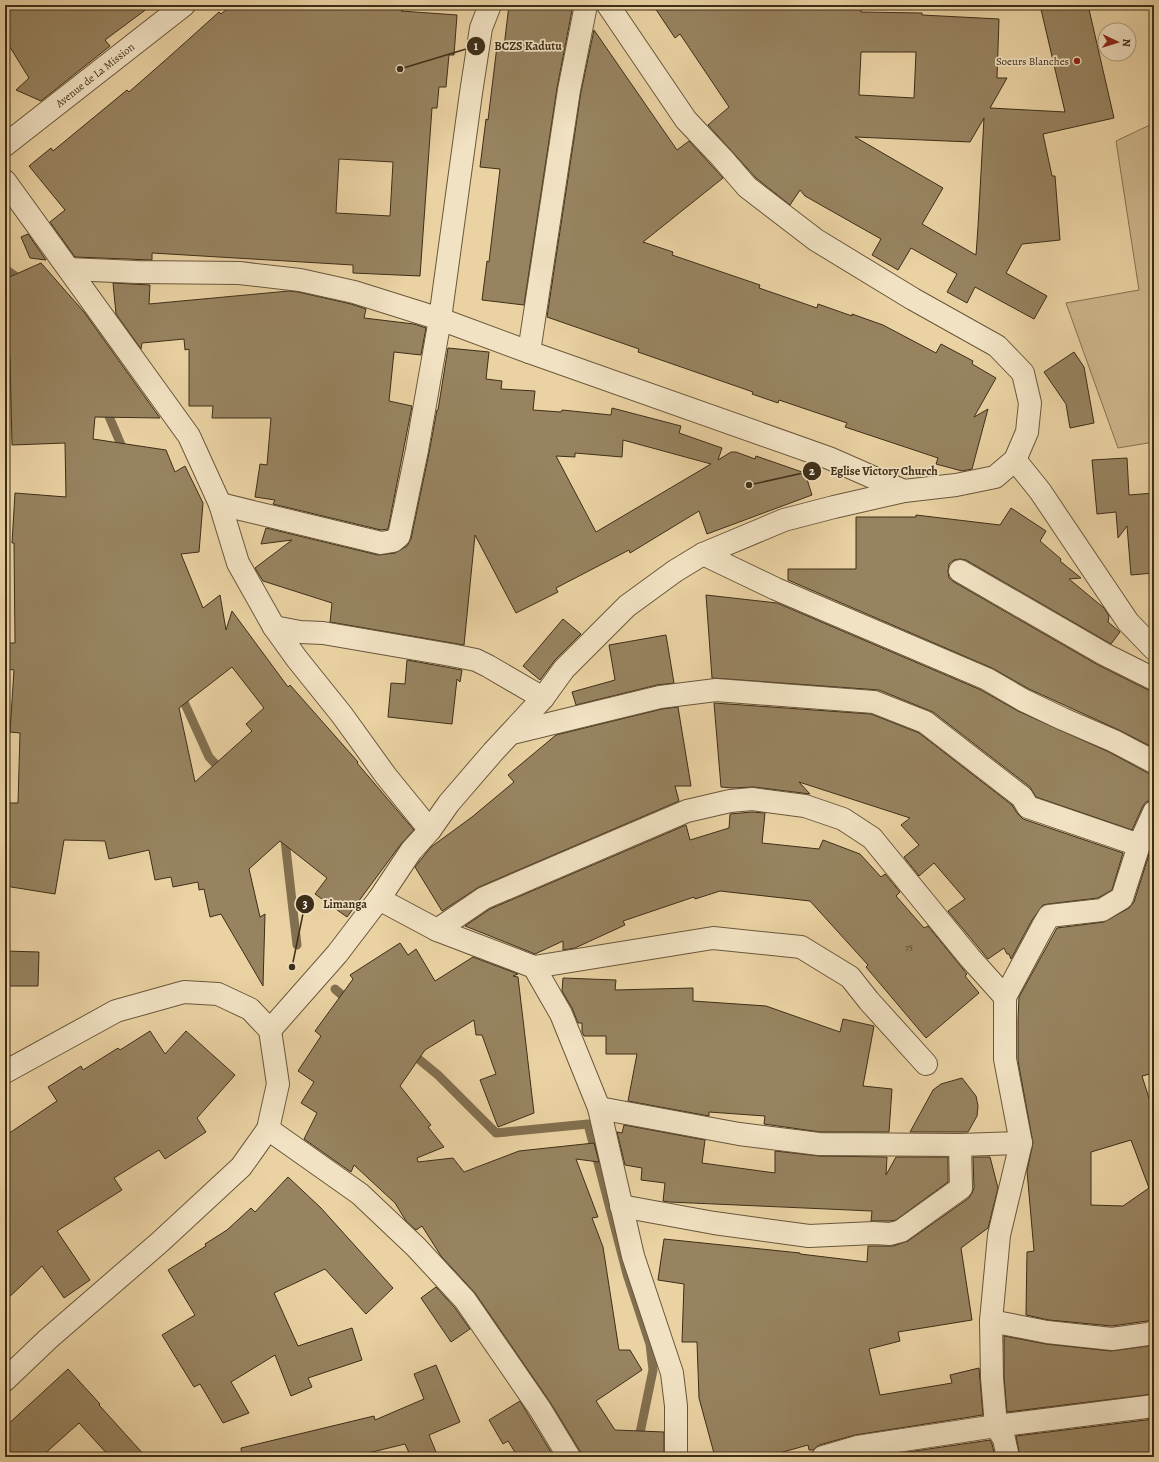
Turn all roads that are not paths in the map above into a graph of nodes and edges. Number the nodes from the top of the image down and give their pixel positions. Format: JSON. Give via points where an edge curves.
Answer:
{"nodes":[{"id":1,"x":184,"y":5,"type":"edge"},
{"id":2,"x":490,"y":5,"type":"edge"},
{"id":3,"x":586,"y":5,"type":"edge"},
{"id":4,"x":608,"y":5,"type":"edge"},
{"id":5,"x":5,"y":145,"type":"edge"},
{"id":6,"x":5,"y":181,"type":"edge"},
{"id":7,"x":69,"y":269,"type":"junction"},
{"id":8,"x":440,"y":319,"type":"junction"},
{"id":9,"x":529,"y":352,"type":"junction"},
{"id":10,"x":1015,"y":460,"type":"junction"},
{"id":11,"x":904,"y":491,"type":"junction"},
{"id":12,"x":220,"y":504,"type":"junction"},
{"id":13,"x":703,"y":554,"type":"junction"},
{"id":14,"x":960,"y":571,"type":"dead end"},
{"id":15,"x":274,"y":627,"type":"junction"},
{"id":16,"x":1154,"y":649,"type":"edge"},
{"id":17,"x":1154,"y":679,"type":"edge"},
{"id":18,"x":543,"y":698,"type":"junction"},
{"id":19,"x":512,"y":733,"type":"junction"},
{"id":20,"x":1154,"y":762,"type":"edge"},
{"id":21,"x":1154,"y":812,"type":"edge"},
{"id":22,"x":430,"y":830,"type":"junction"},
{"id":23,"x":1139,"y":845,"type":"junction"},
{"id":24,"x":379,"y":899,"type":"junction"},
{"id":25,"x":437,"y":930,"type":"junction"},
{"id":26,"x":534,"y":967,"type":"junction"},
{"id":27,"x":1006,"y":997,"type":"junction"},
{"id":28,"x":270,"y":1030,"type":"junction"},
{"id":29,"x":926,"y":1064,"type":"dead end"},
{"id":30,"x":5,"y":1072,"type":"edge"},
{"id":31,"x":599,"y":1108,"type":"junction"},
{"id":32,"x":268,"y":1129,"type":"junction"},
{"id":33,"x":1020,"y":1143,"type":"junction"},
{"id":34,"x":960,"y":1146,"type":"junction"},
{"id":35,"x":621,"y":1206,"type":"junction"},
{"id":36,"x":991,"y":1321,"type":"junction"},
{"id":37,"x":1154,"y":1332,"type":"edge"},
{"id":38,"x":5,"y":1380,"type":"edge"},
{"id":39,"x":1154,"y":1406,"type":"edge"},
{"id":40,"x":996,"y":1426,"type":"junction"},
{"id":41,"x":569,"y":1457,"type":"edge"},
{"id":42,"x":676,"y":1457,"type":"edge"},
{"id":43,"x":823,"y":1457,"type":"edge"},
{"id":44,"x":1008,"y":1457,"type":"edge"}],
"edges":[{"from":1,"to":5,"type":"street","name":"Avenue de La Mission"},
{"from":2,"to":8,"type":"street","via":[[482,28],[477,57]]},
{"from":3,"to":9,"type":"street","via":[[569,90]]},
{"from":4,"to":10,"type":"street","via":[[686,120],[747,187],[816,240],[914,300],[997,346],[1023,373],[1030,403],[1027,432]]},
{"from":6,"to":7,"type":"street"},
{"from":7,"to":8,"type":"street","via":[[239,273],[300,280],[354,292]]},
{"from":7,"to":12,"type":"street","via":[[189,436]]},
{"from":8,"to":9,"type":"street"},
{"from":8,"to":12,"type":"street","via":[[399,536],[393,541],[381,542]]},
{"from":9,"to":11,"type":"street","via":[[829,458]]},
{"from":10,"to":11,"type":"street","via":[[995,477]]},
{"from":10,"to":16,"type":"street","via":[[1040,491],[1128,622]]},
{"from":11,"to":13,"type":"street","via":[[784,520]]},
{"from":12,"to":15,"type":"street","via":[[238,563]]},
{"from":13,"to":18,"type":"street","via":[[626,606],[564,669]]},
{"from":13,"to":20,"type":"street","via":[[776,589],[988,679],[1030,703]]},
{"from":14,"to":17,"type":"street","via":[[1104,654]]},
{"from":15,"to":18,"type":"street","via":[[476,660]]},
{"from":15,"to":22,"type":"street","via":[[296,659]]},
{"from":18,"to":19,"type":"street"},
{"from":19,"to":22,"type":"street","via":[[449,803]]},
{"from":19,"to":23,"type":"street","via":[[660,697],[716,690],[874,702],[925,722],[1022,797],[1028,807]]},
{"from":21,"to":23,"type":"street"},
{"from":22,"to":24,"type":"street","via":[[411,851]]},
{"from":23,"to":27,"type":"street","via":[[1122,898],[1102,910],[1050,916],[1042,926]]},
{"from":24,"to":25,"type":"street"},
{"from":24,"to":28,"type":"street","via":[[337,954]]},
{"from":25,"to":26,"type":"street"},
{"from":25,"to":27,"type":"street","via":[[484,898],[687,811],[730,801],[752,799],[805,806],[843,819],[872,838],[970,958]]},
{"from":26,"to":29,"type":"street","via":[[713,938],[801,947],[850,977]]},
{"from":26,"to":31,"type":"street","via":[[561,1014]]},
{"from":27,"to":33,"type":"street","via":[[1005,1059]]},
{"from":28,"to":30,"type":"street","via":[[250,1009],[218,994],[184,992],[116,1011]]},
{"from":28,"to":32,"type":"street","via":[[278,1084]]},
{"from":31,"to":34,"type":"street","via":[[739,1134],[818,1144]]},
{"from":31,"to":35,"type":"street"},
{"from":32,"to":38,"type":"street","via":[[241,1167]]},
{"from":32,"to":41,"type":"street","via":[[360,1194],[416,1247],[465,1300],[540,1409]]},
{"from":33,"to":34,"type":"street"},
{"from":33,"to":36,"type":"street","via":[[999,1235]]},
{"from":34,"to":35,"type":"street","via":[[961,1188],[901,1231],[890,1234],[809,1236],[714,1223]]},
{"from":35,"to":42,"type":"street","via":[[633,1256],[672,1373],[676,1406]]},
{"from":36,"to":37,"type":"street","via":[[1047,1332],[1112,1339]]},
{"from":36,"to":40,"type":"street"},
{"from":39,"to":40,"type":"street"},
{"from":40,"to":43,"type":"street","via":[[856,1447]]},
{"from":40,"to":44,"type":"street","via":[[1004,1439]]}]}
